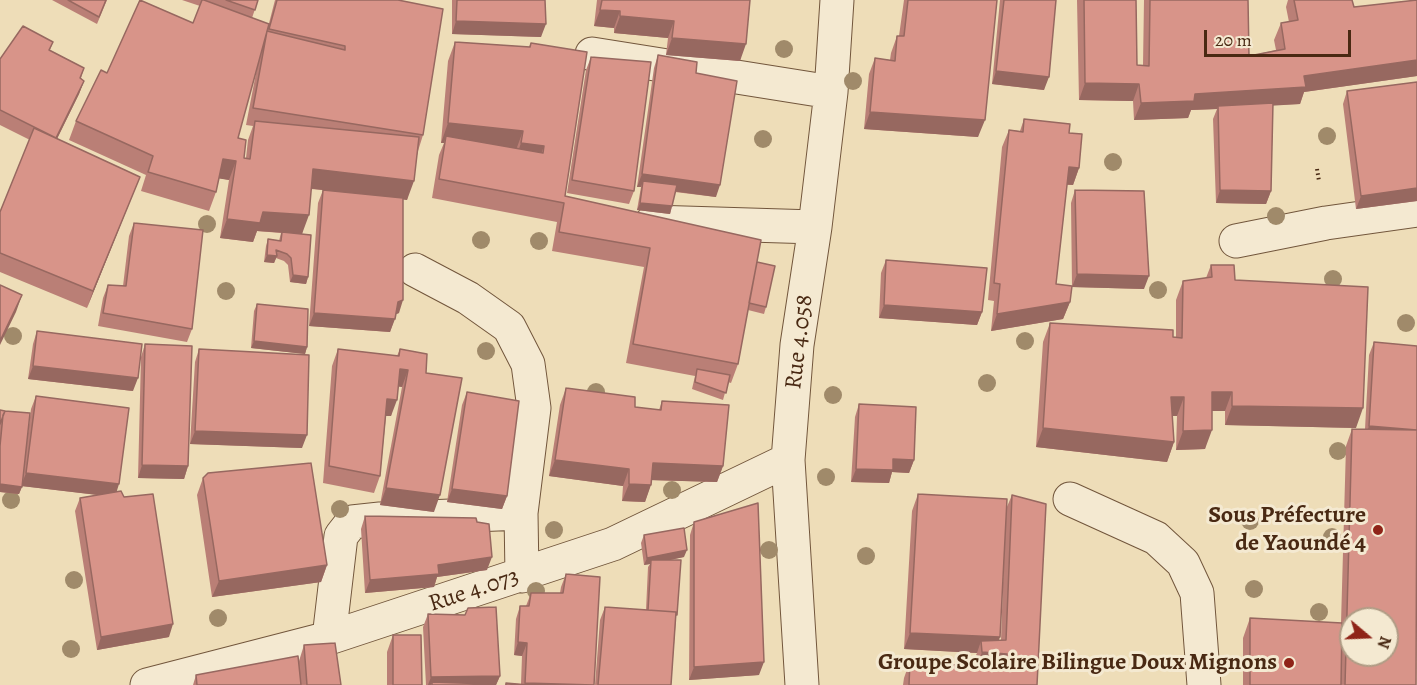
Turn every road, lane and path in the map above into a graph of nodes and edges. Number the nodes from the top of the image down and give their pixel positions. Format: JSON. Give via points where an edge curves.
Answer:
{"nodes":[{"id":1,"x":837,"y":0,"type":"edge"},
{"id":2,"x":592,"y":54,"type":"dead end"},
{"id":3,"x":831,"y":92,"type":"junction"},
{"id":4,"x":1417,"y":210,"type":"edge"},
{"id":5,"x":652,"y":222,"type":"edge"},
{"id":6,"x":815,"y":227,"type":"junction"},
{"id":7,"x":1236,"y":241,"type":"dead end"},
{"id":8,"x":415,"y":270,"type":"dead end"},
{"id":9,"x":788,"y":460,"type":"junction"},
{"id":10,"x":1070,"y":499,"type":"dead end"},
{"id":11,"x":521,"y":513,"type":"junction"},
{"id":12,"x":522,"y":576,"type":"junction"},
{"id":13,"x":329,"y":638,"type":"junction"},
{"id":14,"x":147,"y":685,"type":"edge"},
{"id":15,"x":802,"y":685,"type":"edge"},
{"id":16,"x":1204,"y":685,"type":"edge"}],
"edges":[{"from":1,"to":3,"type":"street","name":"Rue 4.058"},
{"from":2,"to":3,"type":"street"},
{"from":3,"to":6,"type":"street","name":"Rue 4.058"},
{"from":4,"to":7,"type":"street"},
{"from":5,"to":6,"type":"street"},
{"from":6,"to":9,"type":"street","name":"Rue 4.058","via":[[797,345]]},
{"from":8,"to":11,"type":"street","via":[[468,298],[509,327],[528,364],[534,408]]},
{"from":9,"to":12,"type":"street","name":"Rue 4.073","via":[[613,544]]},
{"from":9,"to":15,"type":"street","name":"Rue 4.058"},
{"from":10,"to":16,"type":"street","via":[[1156,538],[1183,563],[1197,593]]},
{"from":11,"to":12,"type":"street"},
{"from":11,"to":13,"type":"street","via":[[352,522],[341,536]]},
{"from":12,"to":13,"type":"street","name":"Rue 4.073"},
{"from":13,"to":14,"type":"street","name":"Rue 4.073"}]}
